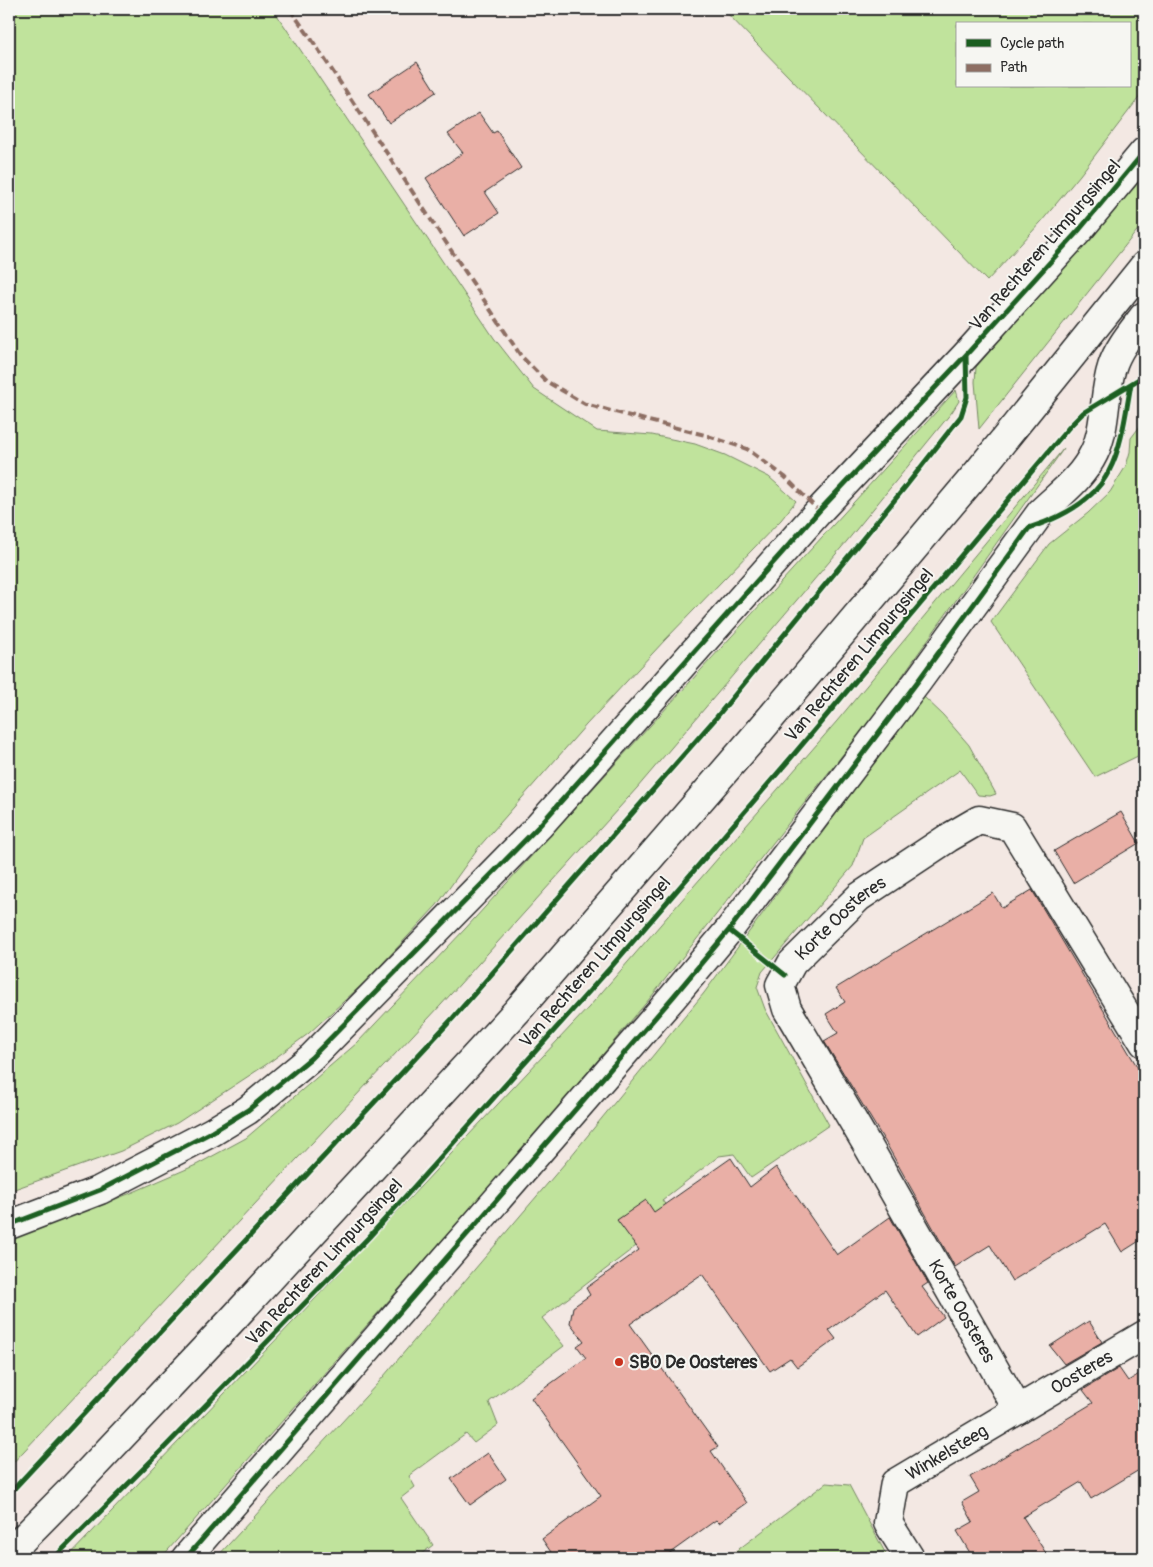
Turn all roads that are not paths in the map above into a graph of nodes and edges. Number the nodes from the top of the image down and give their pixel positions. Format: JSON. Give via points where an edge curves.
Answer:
{"nodes":[{"id":1,"x":1144,"y":152,"type":"edge"},
{"id":2,"x":1144,"y":266,"type":"edge"},
{"id":3,"x":1144,"y":316,"type":"edge"},
{"id":4,"x":1144,"y":1044,"type":"edge"},
{"id":5,"x":9,"y":1225,"type":"edge"},
{"id":6,"x":1144,"y":1335,"type":"edge"},
{"id":7,"x":1018,"y":1410,"type":"junction"},
{"id":8,"x":9,"y":1553,"type":"edge"},
{"id":9,"x":186,"y":1558,"type":"edge"},
{"id":10,"x":910,"y":1558,"type":"edge"}],
"edges":[{"from":1,"to":5,"type":"main road","name":"Van Rechteren Limpurgsingel","via":[[1074,236],[818,511],[539,826],[312,1058],[248,1110],[212,1132],[100,1190]]},
{"from":2,"to":8,"type":"main road","name":"Van Rechteren Limpurgsingel","via":[[972,479],[517,1011],[230,1322]]},
{"from":3,"to":9,"type":"main road","via":[[1122,344],[1111,369],[1098,443],[1083,472],[1041,512],[918,681],[729,930]]},
{"from":4,"to":7,"type":"main road","name":"Korte Oosteres","via":[[1012,826],[979,820],[859,897],[792,963],[780,985],[787,1010]]},
{"from":6,"to":7,"type":"main road","name":"Oosteres"},
{"from":7,"to":10,"type":"main road","name":"Winkelsteeg","via":[[895,1483],[888,1523]]}]}
